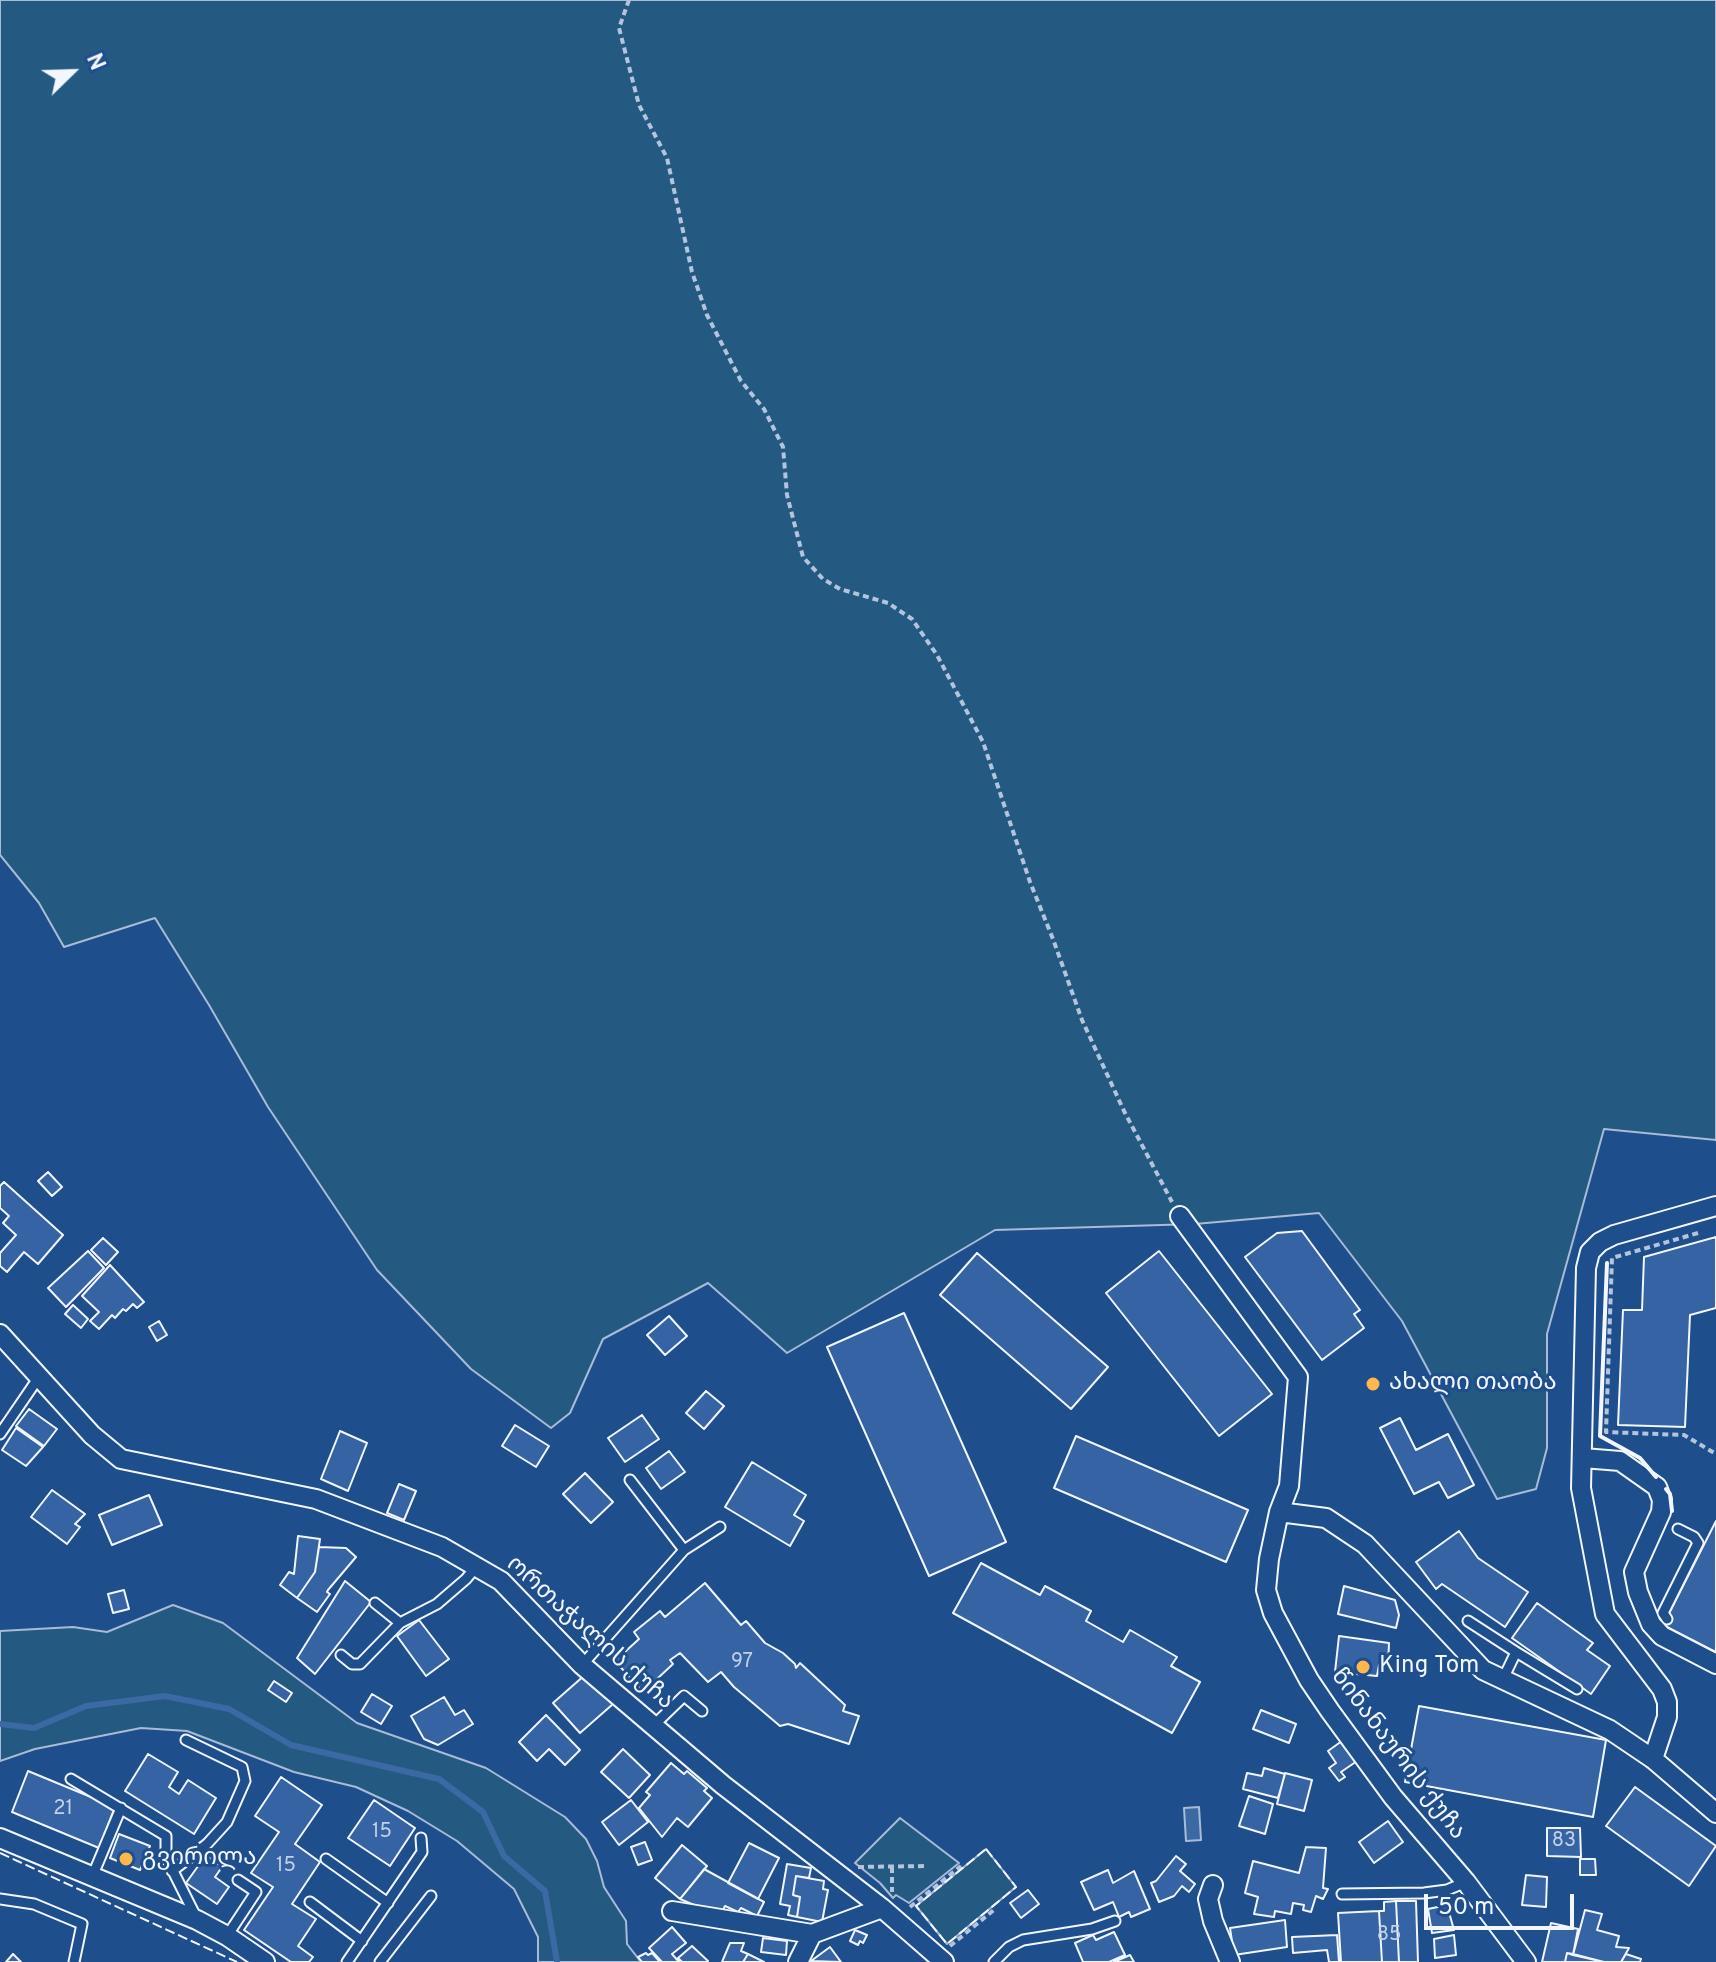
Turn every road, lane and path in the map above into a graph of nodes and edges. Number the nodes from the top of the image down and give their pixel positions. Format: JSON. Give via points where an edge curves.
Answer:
{"nodes":[{"id":1,"x":629,"y":0,"type":"edge"},
{"id":2,"x":1716,"y":1206,"type":"edge"},
{"id":3,"x":1180,"y":1216,"type":"joint"},
{"id":4,"x":1701,"y":1232,"type":"dead end"},
{"id":5,"x":0,"y":1334,"type":"edge"},
{"id":6,"x":39,"y":1377,"type":"junction"},
{"id":7,"x":0,"y":1434,"type":"edge"},
{"id":8,"x":1716,"y":1454,"type":"edge"},
{"id":9,"x":1583,"y":1458,"type":"junction"},
{"id":10,"x":630,"y":1480,"type":"dead end"},
{"id":11,"x":1279,"y":1512,"type":"junction"},
{"id":12,"x":720,"y":1527,"type":"dead end"},
{"id":13,"x":1678,"y":1529,"type":"dead end"},
{"id":14,"x":684,"y":1550,"type":"junction"},
{"id":15,"x":476,"y":1567,"type":"junction"},
{"id":16,"x":375,"y":1603,"type":"dead end"},
{"id":17,"x":1667,"y":1619,"type":"dead end"},
{"id":18,"x":1468,"y":1621,"type":"dead end"},
{"id":19,"x":400,"y":1623,"type":"junction"},
{"id":20,"x":1516,"y":1652,"type":"junction"},
{"id":21,"x":341,"y":1655,"type":"dead end"},
{"id":22,"x":1716,"y":1664,"type":"edge"},
{"id":23,"x":582,"y":1665,"type":"junction"},
{"id":24,"x":1503,"y":1679,"type":"junction"},
{"id":25,"x":1577,"y":1689,"type":"dead end"},
{"id":26,"x":702,"y":1711,"type":"dead end"},
{"id":27,"x":653,"y":1726,"type":"junction"},
{"id":28,"x":186,"y":1740,"type":"dead end"},
{"id":29,"x":1653,"y":1759,"type":"junction"},
{"id":30,"x":71,"y":1779,"type":"dead end"},
{"id":31,"x":121,"y":1808,"type":"junction"},
{"id":32,"x":1716,"y":1813,"type":"edge"},
{"id":33,"x":0,"y":1838,"type":"edge"},
{"id":34,"x":421,"y":1838,"type":"dead end"},
{"id":35,"x":326,"y":1859,"type":"dead end"},
{"id":36,"x":927,"y":1866,"type":"dead end"},
{"id":37,"x":961,"y":1866,"type":"dead end"},
{"id":38,"x":855,"y":1867,"type":"dead end"},
{"id":39,"x":892,"y":1867,"type":"junction"},
{"id":40,"x":172,"y":1871,"type":"junction"},
{"id":41,"x":92,"y":1877,"type":"junction"},
{"id":42,"x":238,"y":1880,"type":"dead end"},
{"id":43,"x":1466,"y":1882,"type":"junction"},
{"id":44,"x":1213,"y":1885,"type":"dead end"},
{"id":45,"x":1342,"y":1894,"type":"dead end"},
{"id":46,"x":431,"y":1896,"type":"dead end"},
{"id":47,"x":0,"y":1899,"type":"edge"},
{"id":48,"x":310,"y":1902,"type":"dead end"},
{"id":49,"x":388,"y":1903,"type":"junction"},
{"id":50,"x":886,"y":1903,"type":"junction"},
{"id":51,"x":995,"y":1909,"type":"dead end"},
{"id":52,"x":672,"y":1911,"type":"dead end"},
{"id":53,"x":919,"y":1916,"type":"dead end"},
{"id":54,"x":197,"y":1920,"type":"junction"},
{"id":55,"x":1115,"y":1921,"type":"dead end"},
{"id":56,"x":812,"y":1934,"type":"junction"},
{"id":57,"x":227,"y":1936,"type":"junction"},
{"id":58,"x":362,"y":1941,"type":"junction"},
{"id":59,"x":944,"y":1954,"type":"edge"},
{"id":60,"x":74,"y":1962,"type":"edge"},
{"id":61,"x":265,"y":1962,"type":"edge"},
{"id":62,"x":347,"y":1962,"type":"edge"},
{"id":63,"x":380,"y":1962,"type":"edge"},
{"id":64,"x":798,"y":1962,"type":"edge"},
{"id":65,"x":994,"y":1962,"type":"edge"},
{"id":66,"x":1230,"y":1962,"type":"edge"},
{"id":67,"x":1526,"y":1962,"type":"edge"}],
"edges":[{"from":1,"to":3,"type":"path","via":[[619,28],[639,105],[667,158],[707,315],[783,447],[787,495],[803,557],[840,589],[888,603],[912,619],[937,655],[983,742],[1082,1020]]},
{"from":2,"to":9,"type":"street","via":[[1614,1235],[1590,1252]]},
{"from":3,"to":11,"type":"street","name":"წინანაურის ქუჩა","via":[[1298,1377],[1289,1486]]},
{"from":4,"to":8,"type":"path","via":[[1612,1258],[1606,1432],[1684,1435]]},
{"from":5,"to":6,"type":"street","name":"ორთაჭალის ქუჩა"},
{"from":6,"to":7,"type":"lane"},
{"from":6,"to":15,"type":"street","name":"ორთაჭალის ქუჩა","via":[[121,1459],[316,1499],[442,1547]]},
{"from":9,"to":22,"type":"street","via":[[1620,1461],[1657,1487],[1661,1512],[1634,1572],[1638,1592],[1662,1636]]},
{"from":9,"to":29,"type":"street","via":[[1581,1488],[1605,1614],[1667,1702]]},
{"from":10,"to":14,"type":"lane"},
{"from":11,"to":24,"type":"street","via":[[1326,1518],[1365,1544],[1483,1670]]},
{"from":11,"to":43,"type":"street","name":"წინანაურის ქუჩა","via":[[1266,1590],[1273,1613],[1330,1711],[1393,1797]]},
{"from":12,"to":14,"type":"lane"},
{"from":13,"to":17,"type":"lane","via":[[1698,1543],[1663,1613]]},
{"from":14,"to":23,"type":"lane"},
{"from":15,"to":19,"type":"lane","via":[[437,1604]]},
{"from":15,"to":23,"type":"street","name":"ორთაჭალის ქუჩა","via":[[501,1581]]},
{"from":16,"to":19,"type":"lane"},
{"from":18,"to":20,"type":"lane"},
{"from":19,"to":21,"type":"lane","via":[[360,1664]]},
{"from":20,"to":24,"type":"lane"},
{"from":20,"to":25,"type":"lane"},
{"from":23,"to":27,"type":"street","name":"ორთაჭალის ქუჩა"},
{"from":24,"to":29,"type":"street","via":[[1610,1730]]},
{"from":26,"to":27,"type":"lane","via":[[684,1696]]},
{"from":27,"to":50,"type":"street","name":"ორთაჭალის ქუჩა","via":[[723,1785]]},
{"from":28,"to":40,"type":"lane","via":[[242,1767],[245,1781],[227,1822]]},
{"from":29,"to":32,"type":"street"},
{"from":30,"to":31,"type":"lane"},
{"from":31,"to":40,"type":"lane","via":[[166,1836]]},
{"from":31,"to":41,"type":"lane"},
{"from":33,"to":41,"type":"street"},
{"from":34,"to":49,"type":"lane","via":[[422,1852]]},
{"from":35,"to":49,"type":"lane"},
{"from":36,"to":39,"type":"path"},
{"from":37,"to":53,"type":"path","via":[[910,1907]]},
{"from":38,"to":39,"type":"path"},
{"from":39,"to":50,"type":"path","via":[[892,1894]]},
{"from":40,"to":54,"type":"lane"},
{"from":41,"to":54,"type":"street"},
{"from":42,"to":57,"type":"lane","via":[[256,1892]]},
{"from":43,"to":45,"type":"lane","via":[[1424,1893]]},
{"from":43,"to":67,"type":"street","name":"წინანაურის ქუჩა"},
{"from":44,"to":66,"type":"street","via":[[1208,1899]]},
{"from":46,"to":63,"type":"lane"},
{"from":47,"to":60,"type":"lane","via":[[34,1904],[82,1924]]},
{"from":48,"to":58,"type":"lane"},
{"from":49,"to":58,"type":"lane"},
{"from":50,"to":56,"type":"street"},
{"from":50,"to":59,"type":"street","name":"ორთაჭალის ქუჩა"},
{"from":51,"to":59,"type":"path"},
{"from":52,"to":56,"type":"street"},
{"from":54,"to":57,"type":"street"},
{"from":55,"to":65,"type":"lane","via":[[1023,1940]]},
{"from":56,"to":64,"type":"street"},
{"from":57,"to":61,"type":"street"},
{"from":58,"to":62,"type":"lane"}]}
